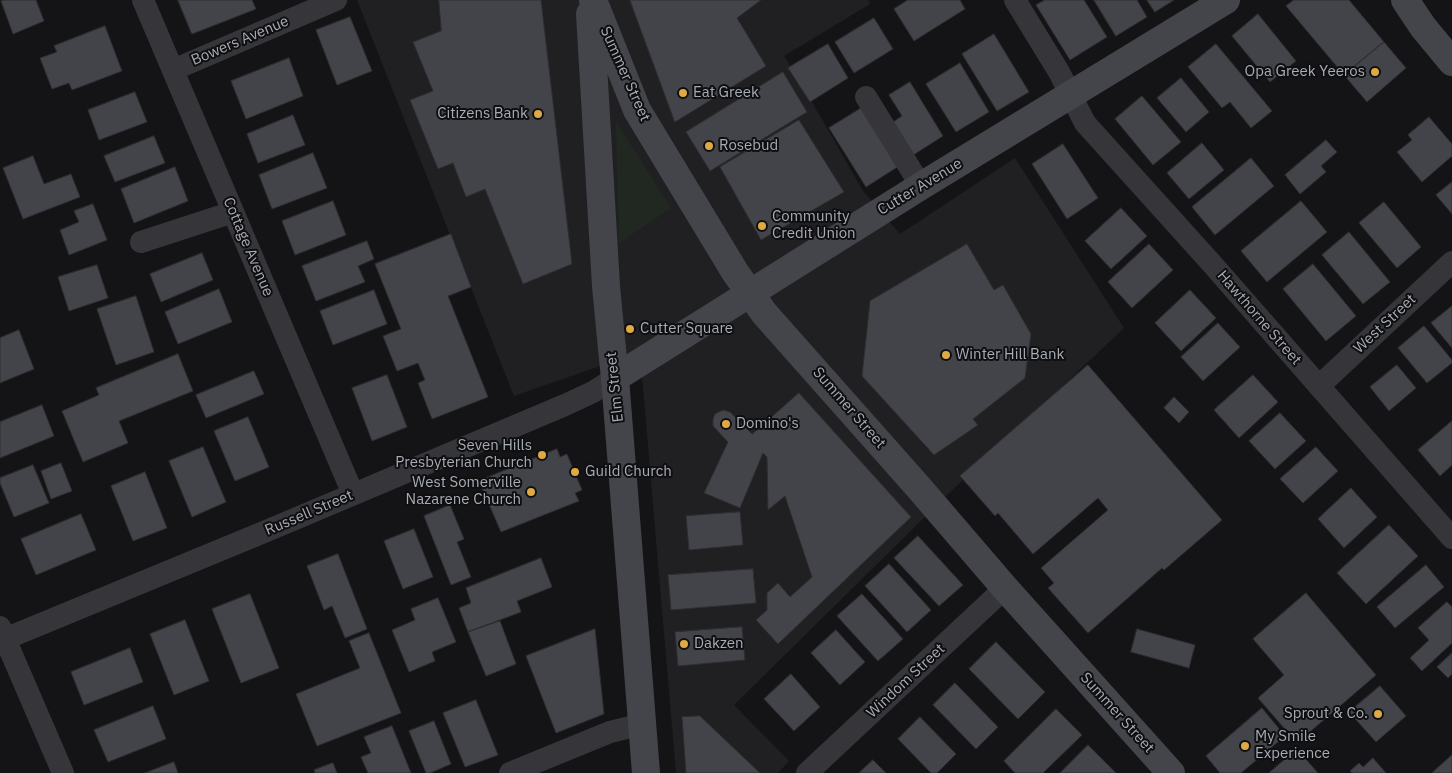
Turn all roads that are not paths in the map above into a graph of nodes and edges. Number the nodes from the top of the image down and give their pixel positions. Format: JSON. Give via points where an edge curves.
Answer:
{"nodes":[{"id":1,"x":143,"y":0,"type":"edge"},
{"id":2,"x":336,"y":0,"type":"edge"},
{"id":3,"x":591,"y":0,"type":"edge"},
{"id":4,"x":1015,"y":0,"type":"edge"},
{"id":5,"x":1226,"y":0,"type":"edge"},
{"id":6,"x":1396,"y":0,"type":"edge"},
{"id":7,"x":1404,"y":0,"type":"edge"},
{"id":8,"x":1423,"y":26,"type":"junction"},
{"id":9,"x":1452,"y":62,"type":"edge"},
{"id":10,"x":173,"y":70,"type":"junction"},
{"id":11,"x":1070,"y":95,"type":"junction"},
{"id":12,"x":866,"y":97,"type":"dead end"},
{"id":13,"x":921,"y":186,"type":"junction"},
{"id":14,"x":233,"y":212,"type":"junction"},
{"id":15,"x":141,"y":242,"type":"dead end"},
{"id":16,"x":1452,"y":262,"type":"edge"},
{"id":17,"x":749,"y":293,"type":"junction"},
{"id":18,"x":616,"y":378,"type":"junction"},
{"id":19,"x":1318,"y":386,"type":"junction"},
{"id":20,"x":353,"y":494,"type":"junction"},
{"id":21,"x":1452,"y":538,"type":"edge"},
{"id":22,"x":1005,"y":588,"type":"junction"},
{"id":23,"x":2,"y":636,"type":"edge"},
{"id":24,"x":643,"y":724,"type":"junction"},
{"id":25,"x":63,"y":773,"type":"edge"},
{"id":26,"x":510,"y":773,"type":"edge"},
{"id":27,"x":646,"y":773,"type":"edge"},
{"id":28,"x":807,"y":773,"type":"edge"},
{"id":29,"x":1170,"y":773,"type":"edge"}],
"edges":[{"from":1,"to":10,"type":"street","name":"Cottage Avenue"},
{"from":2,"to":10,"type":"street","name":"Bowers Avenue"},
{"from":3,"to":17,"type":"main road","name":"Summer Street","via":[[637,110]]},
{"from":3,"to":18,"type":"main road","name":"Elm Street","via":[[606,286]]},
{"from":4,"to":11,"type":"street","name":"Hawthorne Street"},
{"from":5,"to":11,"type":"main road","name":"Cutter Avenue"},
{"from":6,"to":8,"type":"main road"},
{"from":7,"to":8,"type":"main road"},
{"from":8,"to":9,"type":"main road"},
{"from":10,"to":14,"type":"street","name":"Cottage Avenue"},
{"from":11,"to":13,"type":"main road","name":"Cutter Avenue"},
{"from":11,"to":19,"type":"street","name":"Hawthorne Street","via":[[1085,123]]},
{"from":12,"to":13,"type":"street"},
{"from":13,"to":17,"type":"main road","name":"Cutter Avenue"},
{"from":14,"to":15,"type":"street"},
{"from":14,"to":20,"type":"street","name":"Cottage Avenue"},
{"from":16,"to":19,"type":"street","name":"West Street"},
{"from":17,"to":18,"type":"main road","name":"Cutter Avenue"},
{"from":17,"to":22,"type":"main road","name":"Summer Street"},
{"from":18,"to":20,"type":"street","name":"Russell Street","via":[[566,405]]},
{"from":18,"to":24,"type":"main road","name":"Elm Street"},
{"from":19,"to":21,"type":"street","name":"Hawthorne Street"},
{"from":20,"to":23,"type":"street","name":"Russell Street","via":[[237,544]]},
{"from":22,"to":28,"type":"street","name":"Windom Street"},
{"from":22,"to":29,"type":"main road","name":"Summer Street"},
{"from":23,"to":25,"type":"street"},
{"from":24,"to":26,"type":"street","via":[[610,732]]},
{"from":24,"to":27,"type":"main road","name":"Elm Street"}]}
